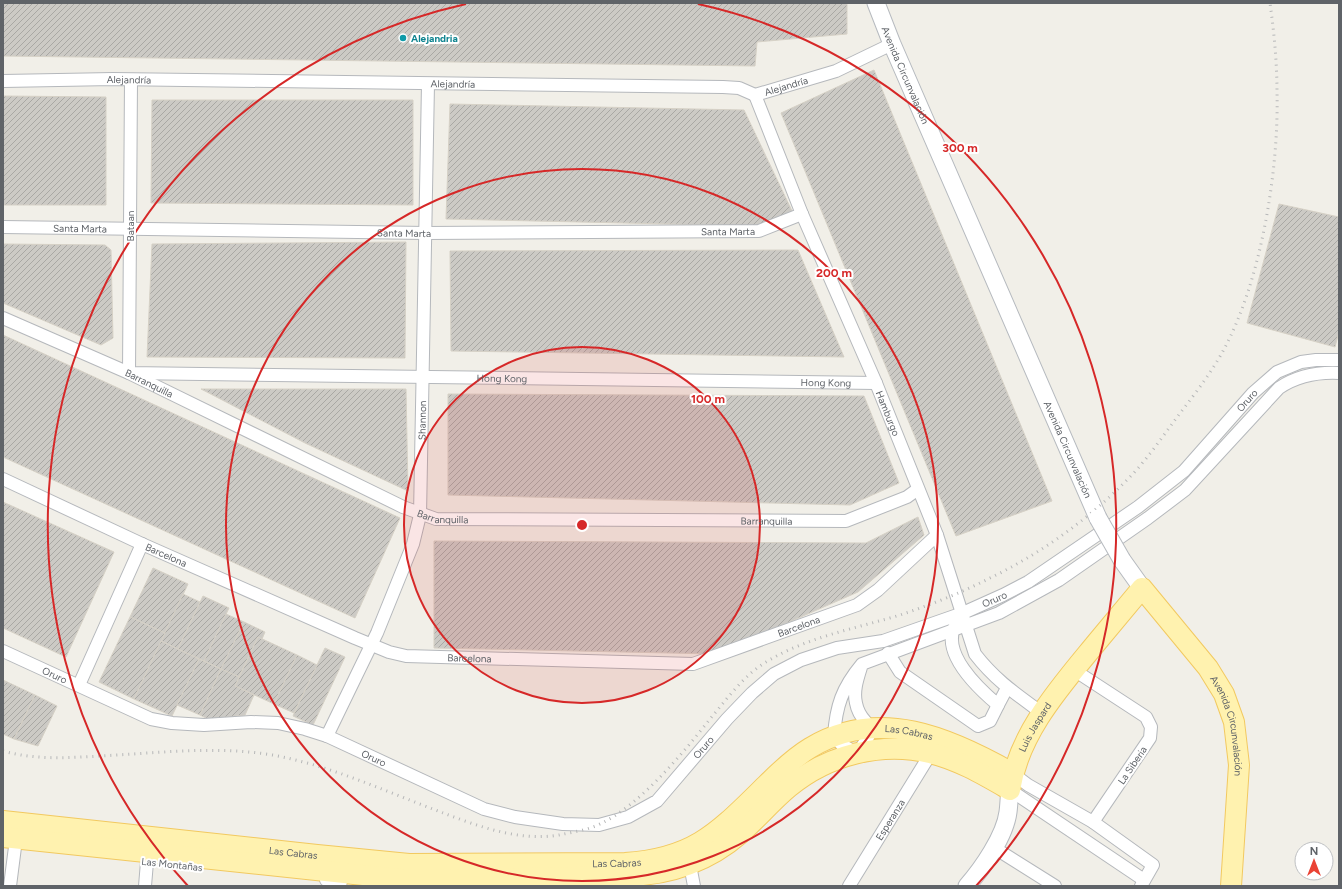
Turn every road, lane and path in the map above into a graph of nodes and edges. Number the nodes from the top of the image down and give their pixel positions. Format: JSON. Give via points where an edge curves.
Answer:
{"nodes":[{"id":1,"x":876,"y":3,"type":"edge"},
{"id":2,"x":892,"y":44,"type":"junction"},
{"id":3,"x":131,"y":80,"type":"junction"},
{"id":4,"x":3,"y":81,"type":"edge"},
{"id":5,"x":428,"y":84,"type":"junction"},
{"id":6,"x":755,"y":95,"type":"junction"},
{"id":7,"x":802,"y":214,"type":"junction"},
{"id":8,"x":3,"y":227,"type":"edge"},
{"id":9,"x":129,"y":229,"type":"junction"},
{"id":10,"x":426,"y":233,"type":"junction"},
{"id":11,"x":3,"y":318,"type":"edge"},
{"id":12,"x":1339,"y":360,"type":"edge"},
{"id":13,"x":129,"y":373,"type":"junction"},
{"id":14,"x":1339,"y":373,"type":"edge"},
{"id":15,"x":422,"y":376,"type":"junction"},
{"id":16,"x":876,"y":383,"type":"junction"},
{"id":17,"x":3,"y":479,"type":"edge"},
{"id":18,"x":918,"y":489,"type":"junction"},
{"id":19,"x":420,"y":515,"type":"junction"},
{"id":20,"x":937,"y":535,"type":"junction"},
{"id":21,"x":142,"y":544,"type":"junction"},
{"id":22,"x":1142,"y":588,"type":"junction"},
{"id":23,"x":963,"y":613,"type":"junction"},
{"id":24,"x":965,"y":626,"type":"junction"},
{"id":25,"x":952,"y":630,"type":"junction"},
{"id":26,"x":371,"y":644,"type":"junction"},
{"id":27,"x":3,"y":651,"type":"edge"},
{"id":28,"x":888,"y":653,"type":"junction"},
{"id":29,"x":862,"y":664,"type":"junction"},
{"id":30,"x":1074,"y":670,"type":"junction"},
{"id":31,"x":79,"y":685,"type":"junction"},
{"id":32,"x":1007,"y":688,"type":"junction"},
{"id":33,"x":998,"y":705,"type":"junction"},
{"id":34,"x":1042,"y":713,"type":"junction"},
{"id":35,"x":871,"y":727,"type":"junction"},
{"id":36,"x":327,"y":736,"type":"junction"},
{"id":37,"x":834,"y":736,"type":"junction"},
{"id":38,"x":857,"y":753,"type":"junction"},
{"id":39,"x":931,"y":753,"type":"junction"},
{"id":40,"x":1011,"y":782,"type":"junction"},
{"id":41,"x":3,"y":821,"type":"edge"},
{"id":42,"x":1093,"y":822,"type":"junction"},
{"id":43,"x":7,"y":843,"type":"edge"},
{"id":44,"x":993,"y":847,"type":"junction"},
{"id":45,"x":147,"y":862,"type":"junction"},
{"id":46,"x":690,"y":865,"type":"junction"},
{"id":47,"x":1143,"y":883,"type":"edge"},
{"id":48,"x":340,"y":884,"type":"edge"},
{"id":49,"x":10,"y":886,"type":"edge"},
{"id":50,"x":145,"y":886,"type":"edge"},
{"id":51,"x":694,"y":886,"type":"edge"},
{"id":52,"x":849,"y":886,"type":"edge"},
{"id":53,"x":966,"y":886,"type":"edge"},
{"id":54,"x":1055,"y":886,"type":"edge"},
{"id":55,"x":1231,"y":886,"type":"edge"}],
"edges":[{"from":1,"to":2,"type":"street","name":"Avenida Circunvalación"},
{"from":2,"to":6,"type":"street","name":"Alejandría","via":[[836,71]]},
{"from":2,"to":22,"type":"street","name":"Avenida Circunvalación","bridge":true,"via":[[1098,518],[1122,560]]},
{"from":3,"to":4,"type":"street","name":"Alejandría"},
{"from":3,"to":5,"type":"street","name":"Alejandría"},
{"from":3,"to":9,"type":"street","name":"Bataan"},
{"from":5,"to":6,"type":"street","name":"Alejandría","via":[[723,87],[739,88]]},
{"from":5,"to":10,"type":"street","name":"Shannon"},
{"from":6,"to":7,"type":"street","name":"Hamburgo"},
{"from":7,"to":10,"type":"street","name":"Santa Marta","via":[[759,231]]},
{"from":7,"to":16,"type":"street","name":"Hamburgo"},
{"from":8,"to":9,"type":"street","name":"Santa Marta"},
{"from":9,"to":10,"type":"street","name":"Santa Marta"},
{"from":9,"to":13,"type":"street","name":"Bataan"},
{"from":10,"to":15,"type":"street","name":"Shannon"},
{"from":11,"to":13,"type":"street","name":"Barranquilla"},
{"from":12,"to":23,"type":"street","name":"Oruro","via":[[1300,362],[1277,372],[1253,393],[1184,470],[1160,490],[1053,566],[1003,595]]},
{"from":13,"to":15,"type":"street","name":"Hong Kong"},
{"from":13,"to":19,"type":"street","name":"Barranquilla"},
{"from":14,"to":24,"type":"street","name":"Oruro","via":[[1308,376],[1288,382],[1279,388],[1185,490],[1059,580],[999,613]]},
{"from":15,"to":16,"type":"street","name":"Hong Kong"},
{"from":15,"to":19,"type":"street","name":"Shannon"},
{"from":16,"to":18,"type":"street","name":"Hamburgo"},
{"from":17,"to":21,"type":"street","name":"Barcelona"},
{"from":18,"to":19,"type":"street","name":"Barranquilla","via":[[907,497],[846,521],[436,519]]},
{"from":18,"to":20,"type":"street","name":"Hamburgo"},
{"from":19,"to":26,"type":"street","name":"Shannon","via":[[413,544]]},
{"from":20,"to":23,"type":"street","name":"Hamburgo"},
{"from":20,"to":26,"type":"street","name":"Barcelona","via":[[878,590],[857,605],[693,664],[406,656]]},
{"from":21,"to":26,"type":"street","name":"Barcelona"},
{"from":21,"to":31,"type":"street"},
{"from":22,"to":30,"type":"main road","name":"Luis Jaspard"},
{"from":22,"to":55,"type":"main road","name":"Avenida Circunvalación","via":[[1208,668],[1224,694],[1234,722],[1239,765]]},
{"from":23,"to":24,"type":"street","name":"Hamburgo"},
{"from":23,"to":25,"type":"street"},
{"from":23,"to":36,"type":"street","name":"Oruro","via":[[883,641],[837,648],[801,660],[774,674],[732,714],[657,801],[628,817],[599,825],[562,824],[498,814]]},
{"from":24,"to":25,"type":"street","name":"Oruro"},
{"from":24,"to":32,"type":"street","name":"Hamburgo","via":[[976,654],[987,670]]},
{"from":25,"to":28,"type":"street","name":"Oruro"},
{"from":25,"to":33,"type":"street","via":[[954,648],[962,667],[976,686]]},
{"from":26,"to":36,"type":"street","name":"Shannon"},
{"from":27,"to":31,"type":"street","name":"Oruro"},
{"from":28,"to":29,"type":"street","name":"Oruro"},
{"from":28,"to":33,"type":"street","via":[[900,672],[978,726],[990,721]]},
{"from":29,"to":35,"type":"street","via":[[856,683],[856,704]]},
{"from":29,"to":37,"type":"street","via":[[840,696]]},
{"from":30,"to":34,"type":"main road","name":"Luis Jaspard"},
{"from":30,"to":42,"type":"street","name":"La Siberia","via":[[1146,717],[1151,727],[1150,738]]},
{"from":31,"to":36,"type":"street","name":"Oruro","via":[[151,719],[204,725],[278,723]]},
{"from":32,"to":33,"type":"street"},
{"from":32,"to":34,"type":"street","name":"Hamburgo"},
{"from":34,"to":40,"type":"main road","name":"Luis Jaspard","via":[[1030,734]]},
{"from":35,"to":37,"type":"main road","name":"Las Cabras"},
{"from":35,"to":38,"type":"street","via":[[868,739]]},
{"from":35,"to":40,"type":"main road","name":"Las Cabras","via":[[917,731],[969,750]]},
{"from":37,"to":38,"type":"street","via":[[842,745]]},
{"from":37,"to":41,"type":"main road","name":"Las Cabras","via":[[810,748],[711,836],[678,853],[642,862],[409,864]]},
{"from":38,"to":39,"type":"main road","name":"Las Cabras","via":[[902,749]]},
{"from":38,"to":46,"type":"main road","name":"Las Cabras","via":[[827,763],[800,778],[730,842]]},
{"from":39,"to":40,"type":"main road","name":"Las Cabras"},
{"from":39,"to":52,"type":"street","name":"Esperanza"},
{"from":40,"to":42,"type":"street","name":"Las Cabras","via":[[1028,785]]},
{"from":40,"to":44,"type":"street","name":"Luis Jaspard","via":[[1005,824]]},
{"from":40,"to":47,"type":"street","name":"Las Cabras"},
{"from":42,"to":47,"type":"street","name":"Las Cabras","via":[[1153,865]]},
{"from":43,"to":45,"type":"street","name":"Las Montañas"},
{"from":43,"to":46,"type":"main road","name":"Las Cabras","via":[[410,880],[644,876]]},
{"from":43,"to":49,"type":"street"},
{"from":44,"to":53,"type":"street","name":"Luis Jaspard","via":[[974,878]]},
{"from":44,"to":54,"type":"street"},
{"from":45,"to":48,"type":"street","name":"Las Montañas"},
{"from":45,"to":50,"type":"street"},
{"from":46,"to":51,"type":"street"}]}
